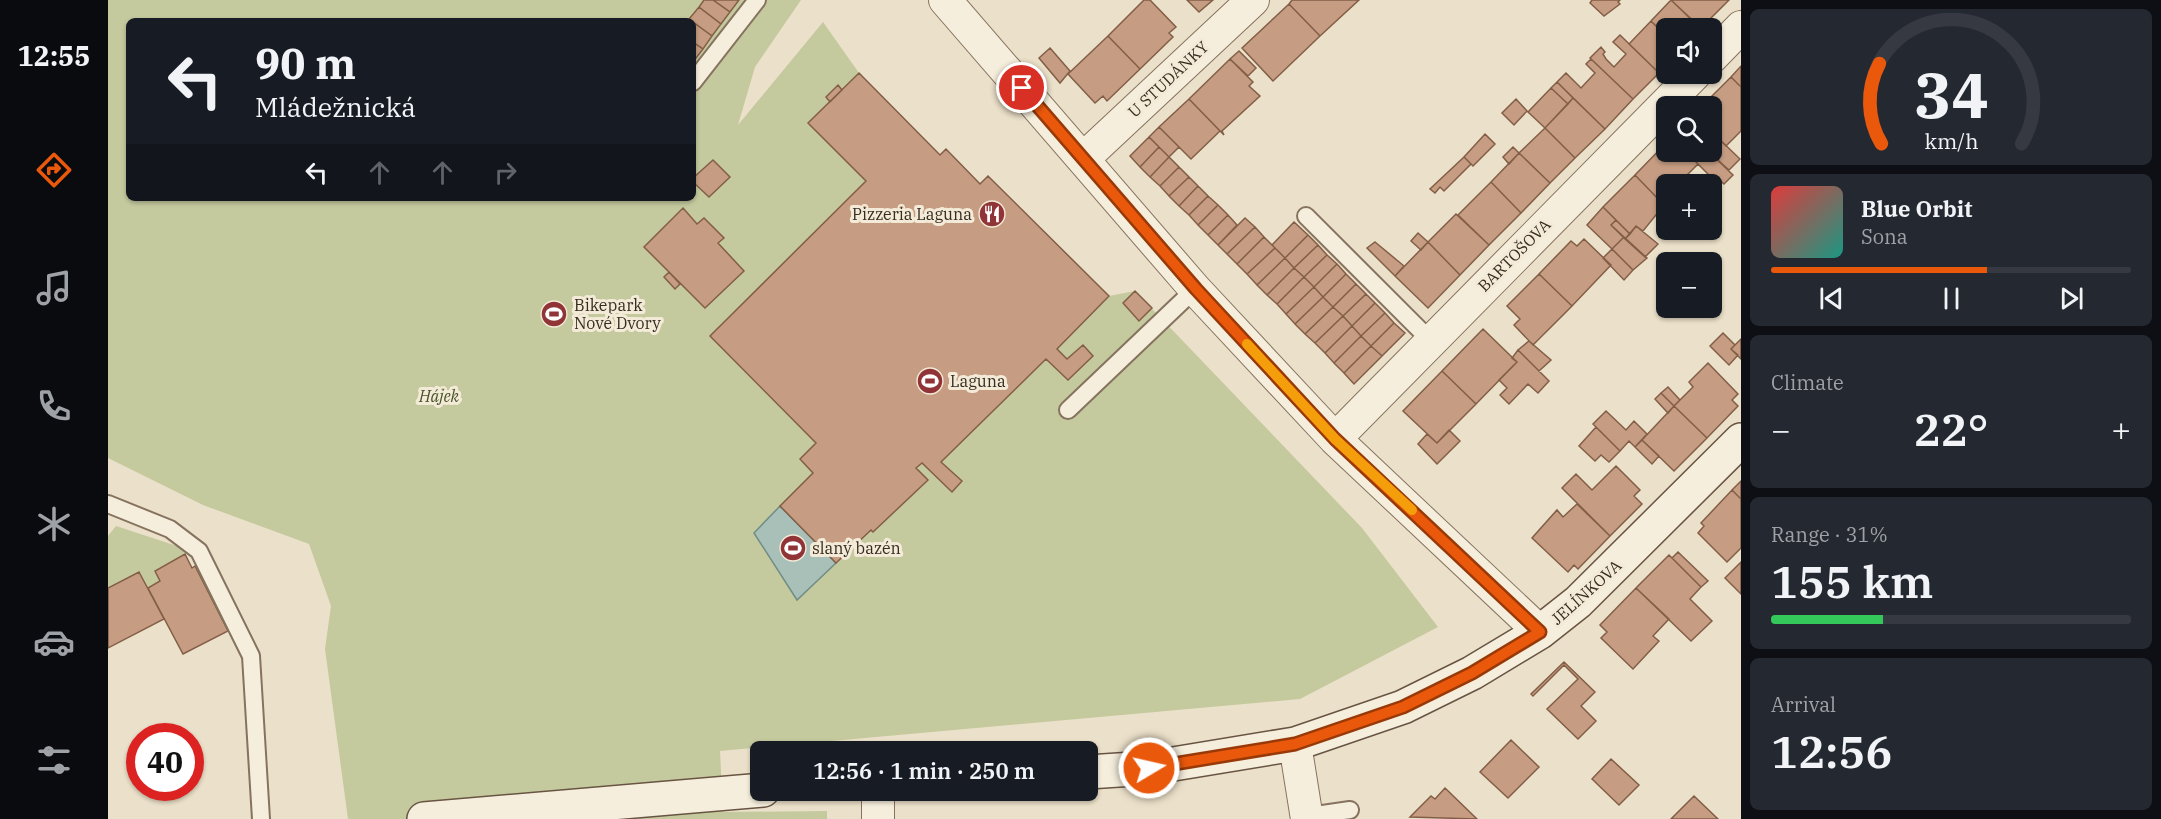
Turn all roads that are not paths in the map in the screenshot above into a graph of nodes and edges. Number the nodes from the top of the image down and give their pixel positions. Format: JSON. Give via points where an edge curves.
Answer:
{"nodes":[{"id":1,"x":757,"y":0,"type":"edge"},
{"id":2,"x":945,"y":0,"type":"edge"},
{"id":3,"x":1252,"y":0,"type":"edge"},
{"id":4,"x":1741,"y":27,"type":"edge"},
{"id":5,"x":1722,"y":47,"type":"edge"},
{"id":6,"x":696,"y":78,"type":"edge"},
{"id":7,"x":1685,"y":84,"type":"edge"},
{"id":8,"x":1083,"y":159,"type":"junction"},
{"id":9,"x":1306,"y":216,"type":"dead end"},
{"id":10,"x":1196,"y":289,"type":"junction"},
{"id":11,"x":1430,"y":340,"type":"junction"},
{"id":12,"x":1068,"y":410,"type":"dead end"},
{"id":13,"x":1335,"y":439,"type":"junction"},
{"id":14,"x":1741,"y":440,"type":"edge"},
{"id":15,"x":108,"y":504,"type":"edge"},
{"id":16,"x":1540,"y":632,"type":"junction"},
{"id":17,"x":1295,"y":744,"type":"junction"},
{"id":18,"x":1098,"y":771,"type":"edge"},
{"id":19,"x":750,"y":791,"type":"edge"},
{"id":20,"x":878,"y":801,"type":"edge"},
{"id":21,"x":1350,"y":810,"type":"dead end"},
{"id":22,"x":1304,"y":818,"type":"edge"},
{"id":23,"x":261,"y":819,"type":"edge"},
{"id":24,"x":424,"y":819,"type":"edge"},
{"id":25,"x":878,"y":819,"type":"edge"}],
"edges":[{"from":1,"to":6,"type":"lane"},
{"from":2,"to":8,"type":"street"},
{"from":3,"to":8,"type":"street","name":"U STUDÁNKY"},
{"from":4,"to":5,"type":"street"},
{"from":7,"to":11,"type":"street","name":"BARTOŠOVA"},
{"from":8,"to":10,"type":"street"},
{"from":9,"to":11,"type":"lane"},
{"from":10,"to":12,"type":"lane"},
{"from":10,"to":13,"type":"street"},
{"from":11,"to":13,"type":"street","name":"BARTOŠOVA"},
{"from":13,"to":16,"type":"street"},
{"from":14,"to":16,"type":"street","name":"JELÍNKOVA","via":[[1578,602]]},
{"from":15,"to":23,"type":"lane","via":[[170,530],[199,551],[251,656]]},
{"from":16,"to":17,"type":"street","name":"JELÍNKOVA","via":[[1472,673],[1403,707]]},
{"from":17,"to":18,"type":"street","name":"JELÍNKOVA","via":[[1149,768]]},
{"from":17,"to":22,"type":"street"},
{"from":19,"to":24,"type":"street"},
{"from":20,"to":25,"type":"street"},
{"from":21,"to":22,"type":"lane"}]}
